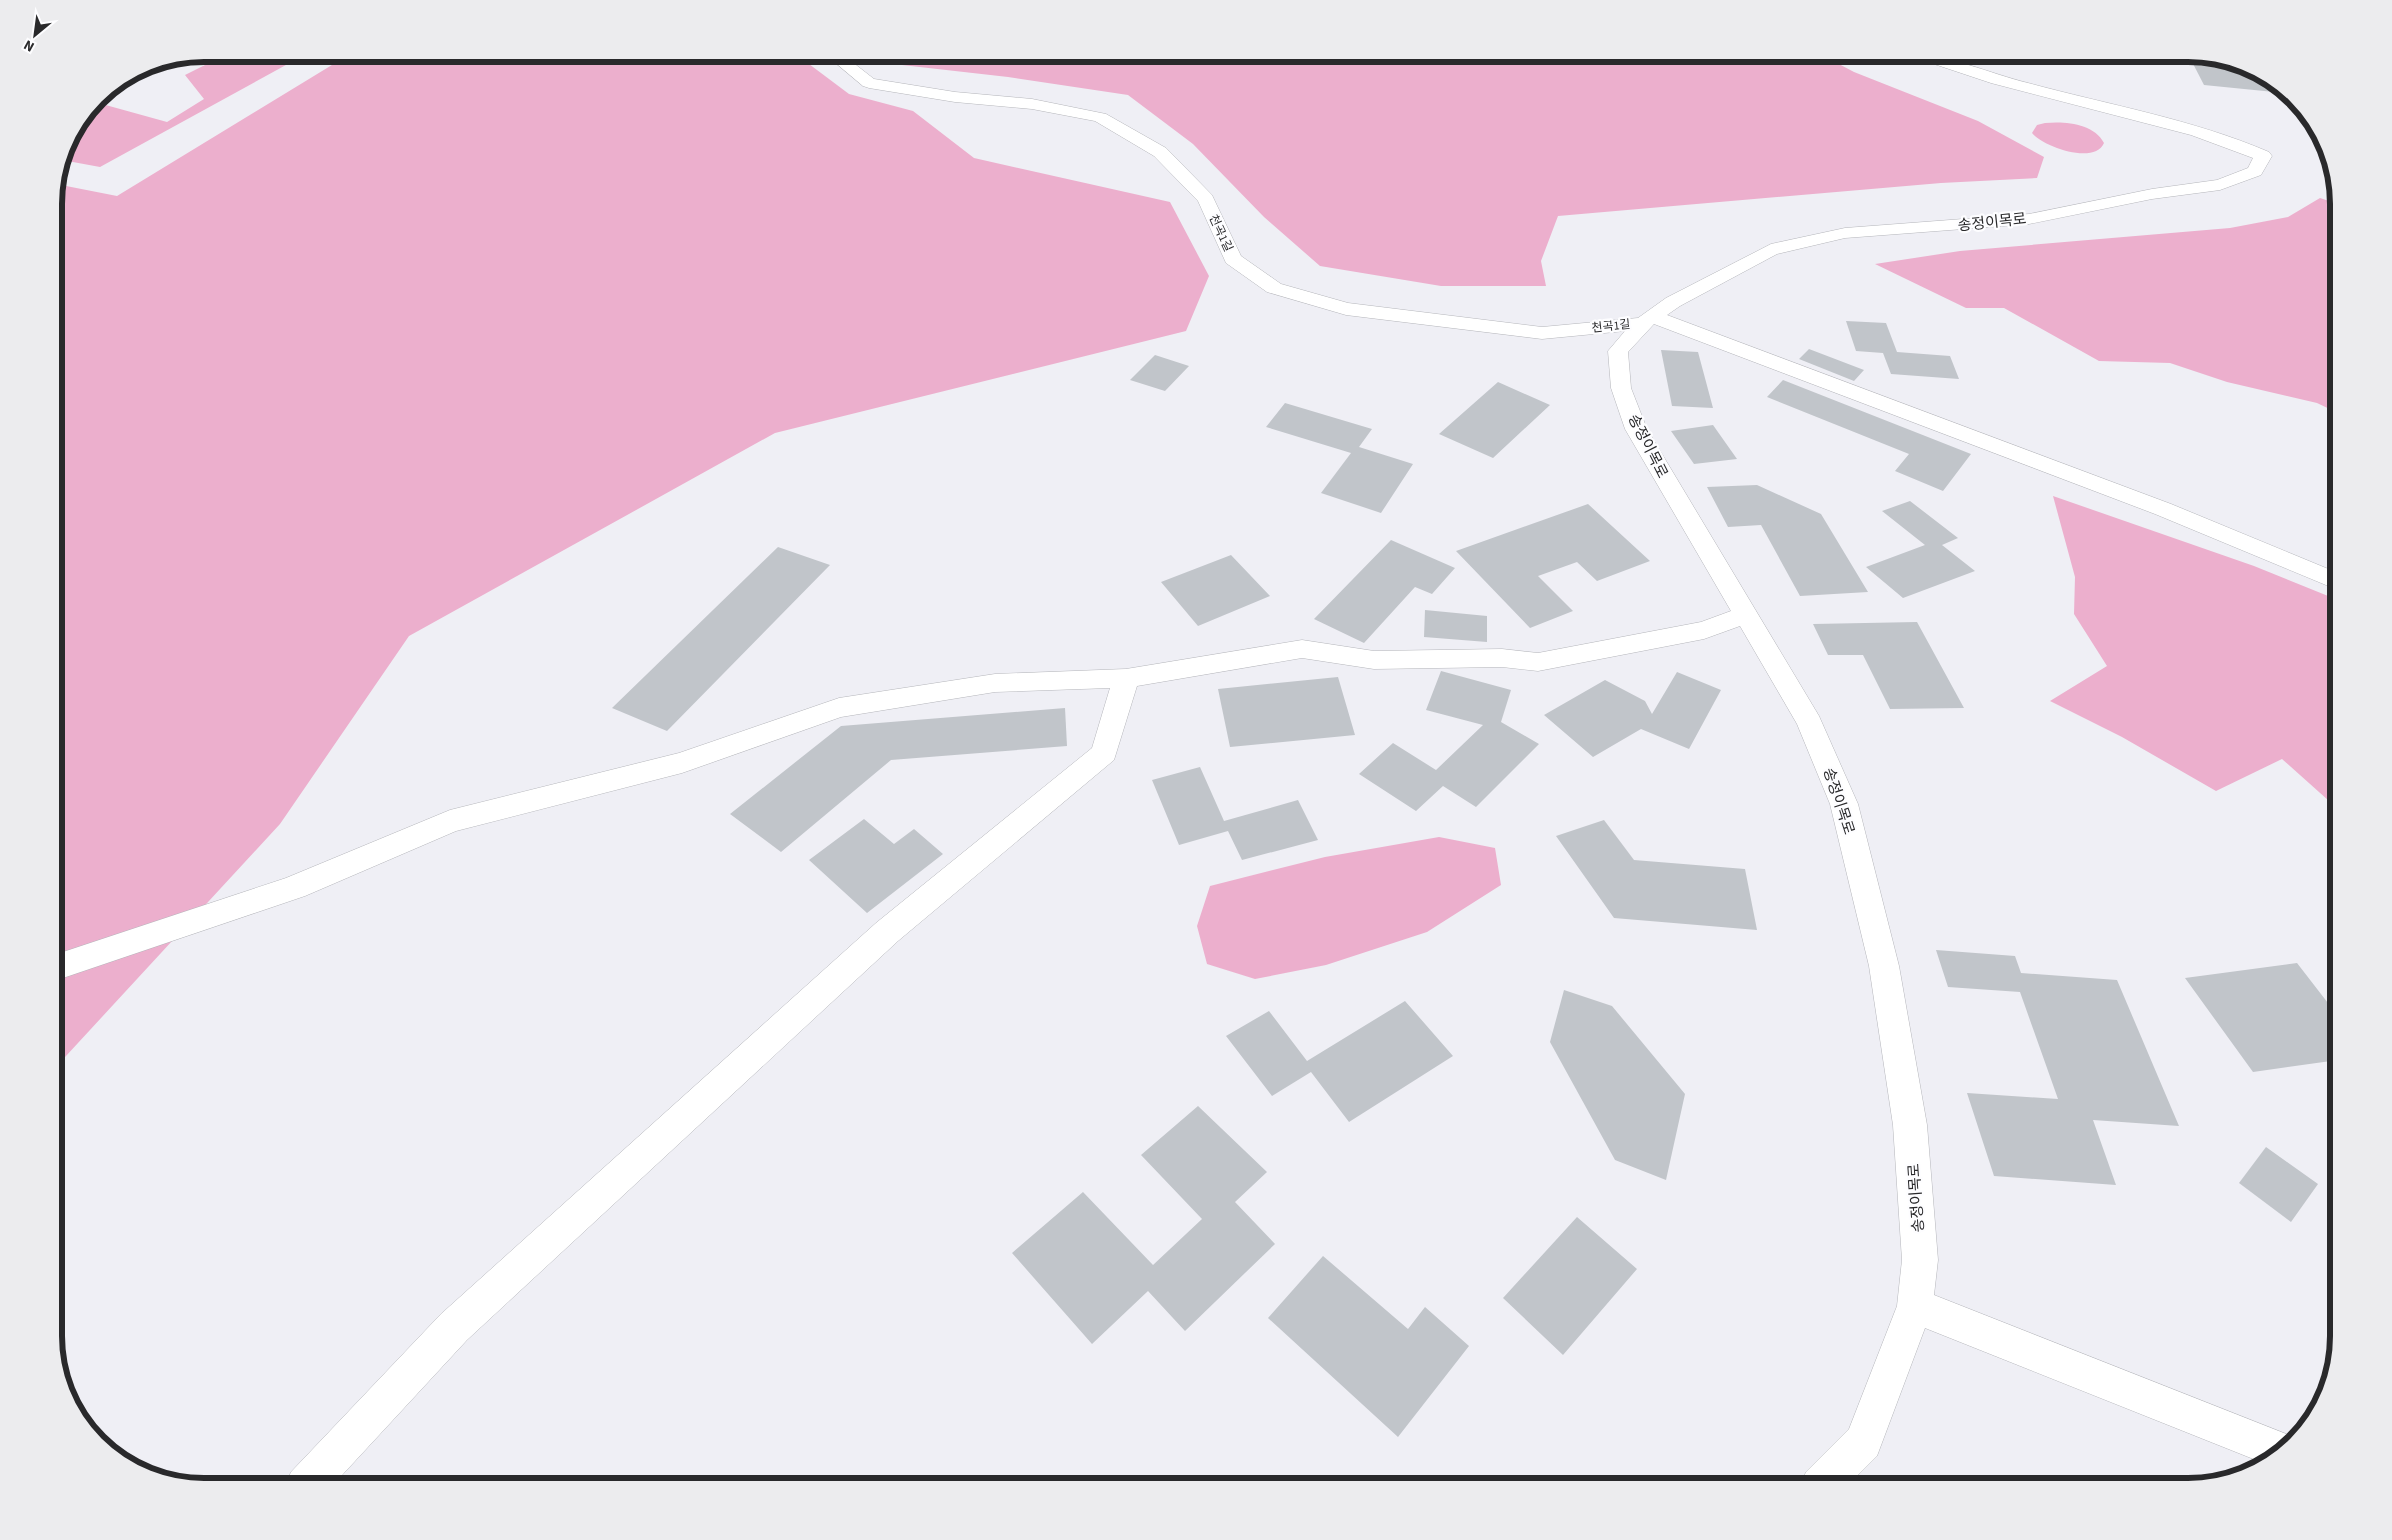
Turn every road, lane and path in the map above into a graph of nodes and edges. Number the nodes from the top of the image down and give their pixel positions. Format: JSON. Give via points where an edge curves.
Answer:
{"nodes":[{"id":1,"x":843,"y":62,"type":"edge"},
{"id":2,"x":1940,"y":62,"type":"edge"},
{"id":3,"x":1648,"y":320,"type":"junction"},
{"id":4,"x":2330,"y":579,"type":"edge"},
{"id":5,"x":1746,"y":616,"type":"junction"},
{"id":6,"x":1126,"y":678,"type":"junction"},
{"id":7,"x":63,"y":965,"type":"edge"},
{"id":8,"x":1915,"y":1306,"type":"junction"},
{"id":9,"x":2274,"y":1448,"type":"edge"},
{"id":10,"x":312,"y":1478,"type":"edge"},
{"id":11,"x":1828,"y":1478,"type":"edge"}],
"edges":[{"from":1,"to":3,"type":"street","name":"천곡1길","via":[[869,83],[955,98],[1032,104],[1100,118],[1160,152],[1206,199],[1234,259],[1274,288],[1346,309],[1542,333]]},
{"from":2,"to":3,"type":"street","name":"송정이목로","via":[[2035,90],[2187,128],[2262,156],[2255,171],[2220,185],[2152,194],[2029,219],[1845,233],[1771,250],[1673,302]]},
{"from":3,"to":4,"type":"street","via":[[2163,509]]},
{"from":3,"to":5,"type":"street","name":"송정이목로","via":[[1618,351],[1621,388],[1633,421],[1670,489]]},
{"from":5,"to":6,"type":"street","via":[[1704,630],[1538,662],[1502,658],[1374,660],[1302,649]]},
{"from":5,"to":8,"type":"street","name":"송정이목로","via":[[1810,723],[1844,804],[1884,966],[1910,1125],[1920,1260]]},
{"from":6,"to":7,"type":"street","via":[[995,684],[839,708],[682,763],[450,821],[295,887]]},
{"from":6,"to":10,"type":"street","via":[[1104,753],[887,932],[454,1327]]},
{"from":8,"to":9,"type":"street"},
{"from":8,"to":11,"type":"street","name":"송정이목로","via":[[1863,1442]]}]}
